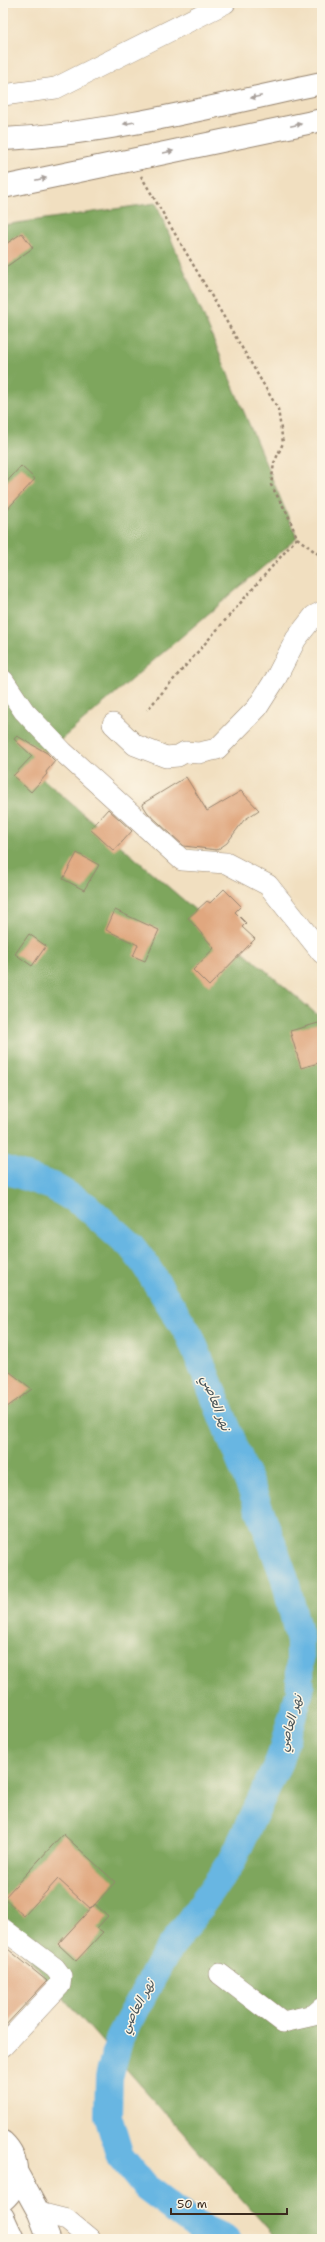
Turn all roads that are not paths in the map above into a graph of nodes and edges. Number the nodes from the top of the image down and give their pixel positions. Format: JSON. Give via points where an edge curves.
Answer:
{"nodes":[{"id":1,"x":225,"y":3,"type":"edge"},
{"id":2,"x":322,"y":83,"type":"edge"},
{"id":3,"x":3,"y":95,"type":"edge"},
{"id":4,"x":322,"y":120,"type":"edge"},
{"id":5,"x":3,"y":139,"type":"edge"},
{"id":6,"x":3,"y":187,"type":"edge"},
{"id":7,"x":322,"y":612,"type":"edge"},
{"id":8,"x":3,"y":680,"type":"edge"},
{"id":9,"x":113,"y":724,"type":"dead end"},
{"id":10,"x":322,"y":953,"type":"edge"},
{"id":11,"x":3,"y":1928,"type":"edge"},
{"id":12,"x":220,"y":1974,"type":"dead end"},
{"id":13,"x":322,"y":2008,"type":"edge"},
{"id":14,"x":3,"y":2046,"type":"edge"},
{"id":15,"x":4,"y":2140,"type":"edge"},
{"id":16,"x":17,"y":2173,"type":"junction"},
{"id":17,"x":3,"y":2200,"type":"edge"},
{"id":18,"x":38,"y":2213,"type":"junction"},
{"id":19,"x":3,"y":2217,"type":"edge"},
{"id":20,"x":13,"y":2239,"type":"edge"},
{"id":21,"x":49,"y":2239,"type":"edge"},
{"id":22,"x":90,"y":2239,"type":"edge"}],
"edges":[{"from":1,"to":3,"type":"street","via":[[56,88]]},
{"from":2,"to":5,"type":"main road","one_way":true,"via":[[128,124],[35,138]]},
{"from":6,"to":4,"type":"main road","one_way":true},
{"from":7,"to":9,"type":"street","via":[[314,616],[296,639],[257,708],[217,749],[166,757],[135,745]]},
{"from":8,"to":10,"type":"street","via":[[24,711],[63,752],[182,860],[226,863],[268,885]]},
{"from":11,"to":14,"type":"street","via":[[55,1968],[60,1976],[60,1985]]},
{"from":12,"to":13,"type":"street","via":[[283,2022],[314,2015]]},
{"from":15,"to":16,"type":"main road","via":[[12,2154]]},
{"from":16,"to":17,"type":"main road","via":[[11,2191]]},
{"from":16,"to":18,"type":"main road"},
{"from":18,"to":21,"type":"main road"},
{"from":18,"to":22,"type":"street","via":[[67,2220]]},
{"from":19,"to":20,"type":"main road"}]}
